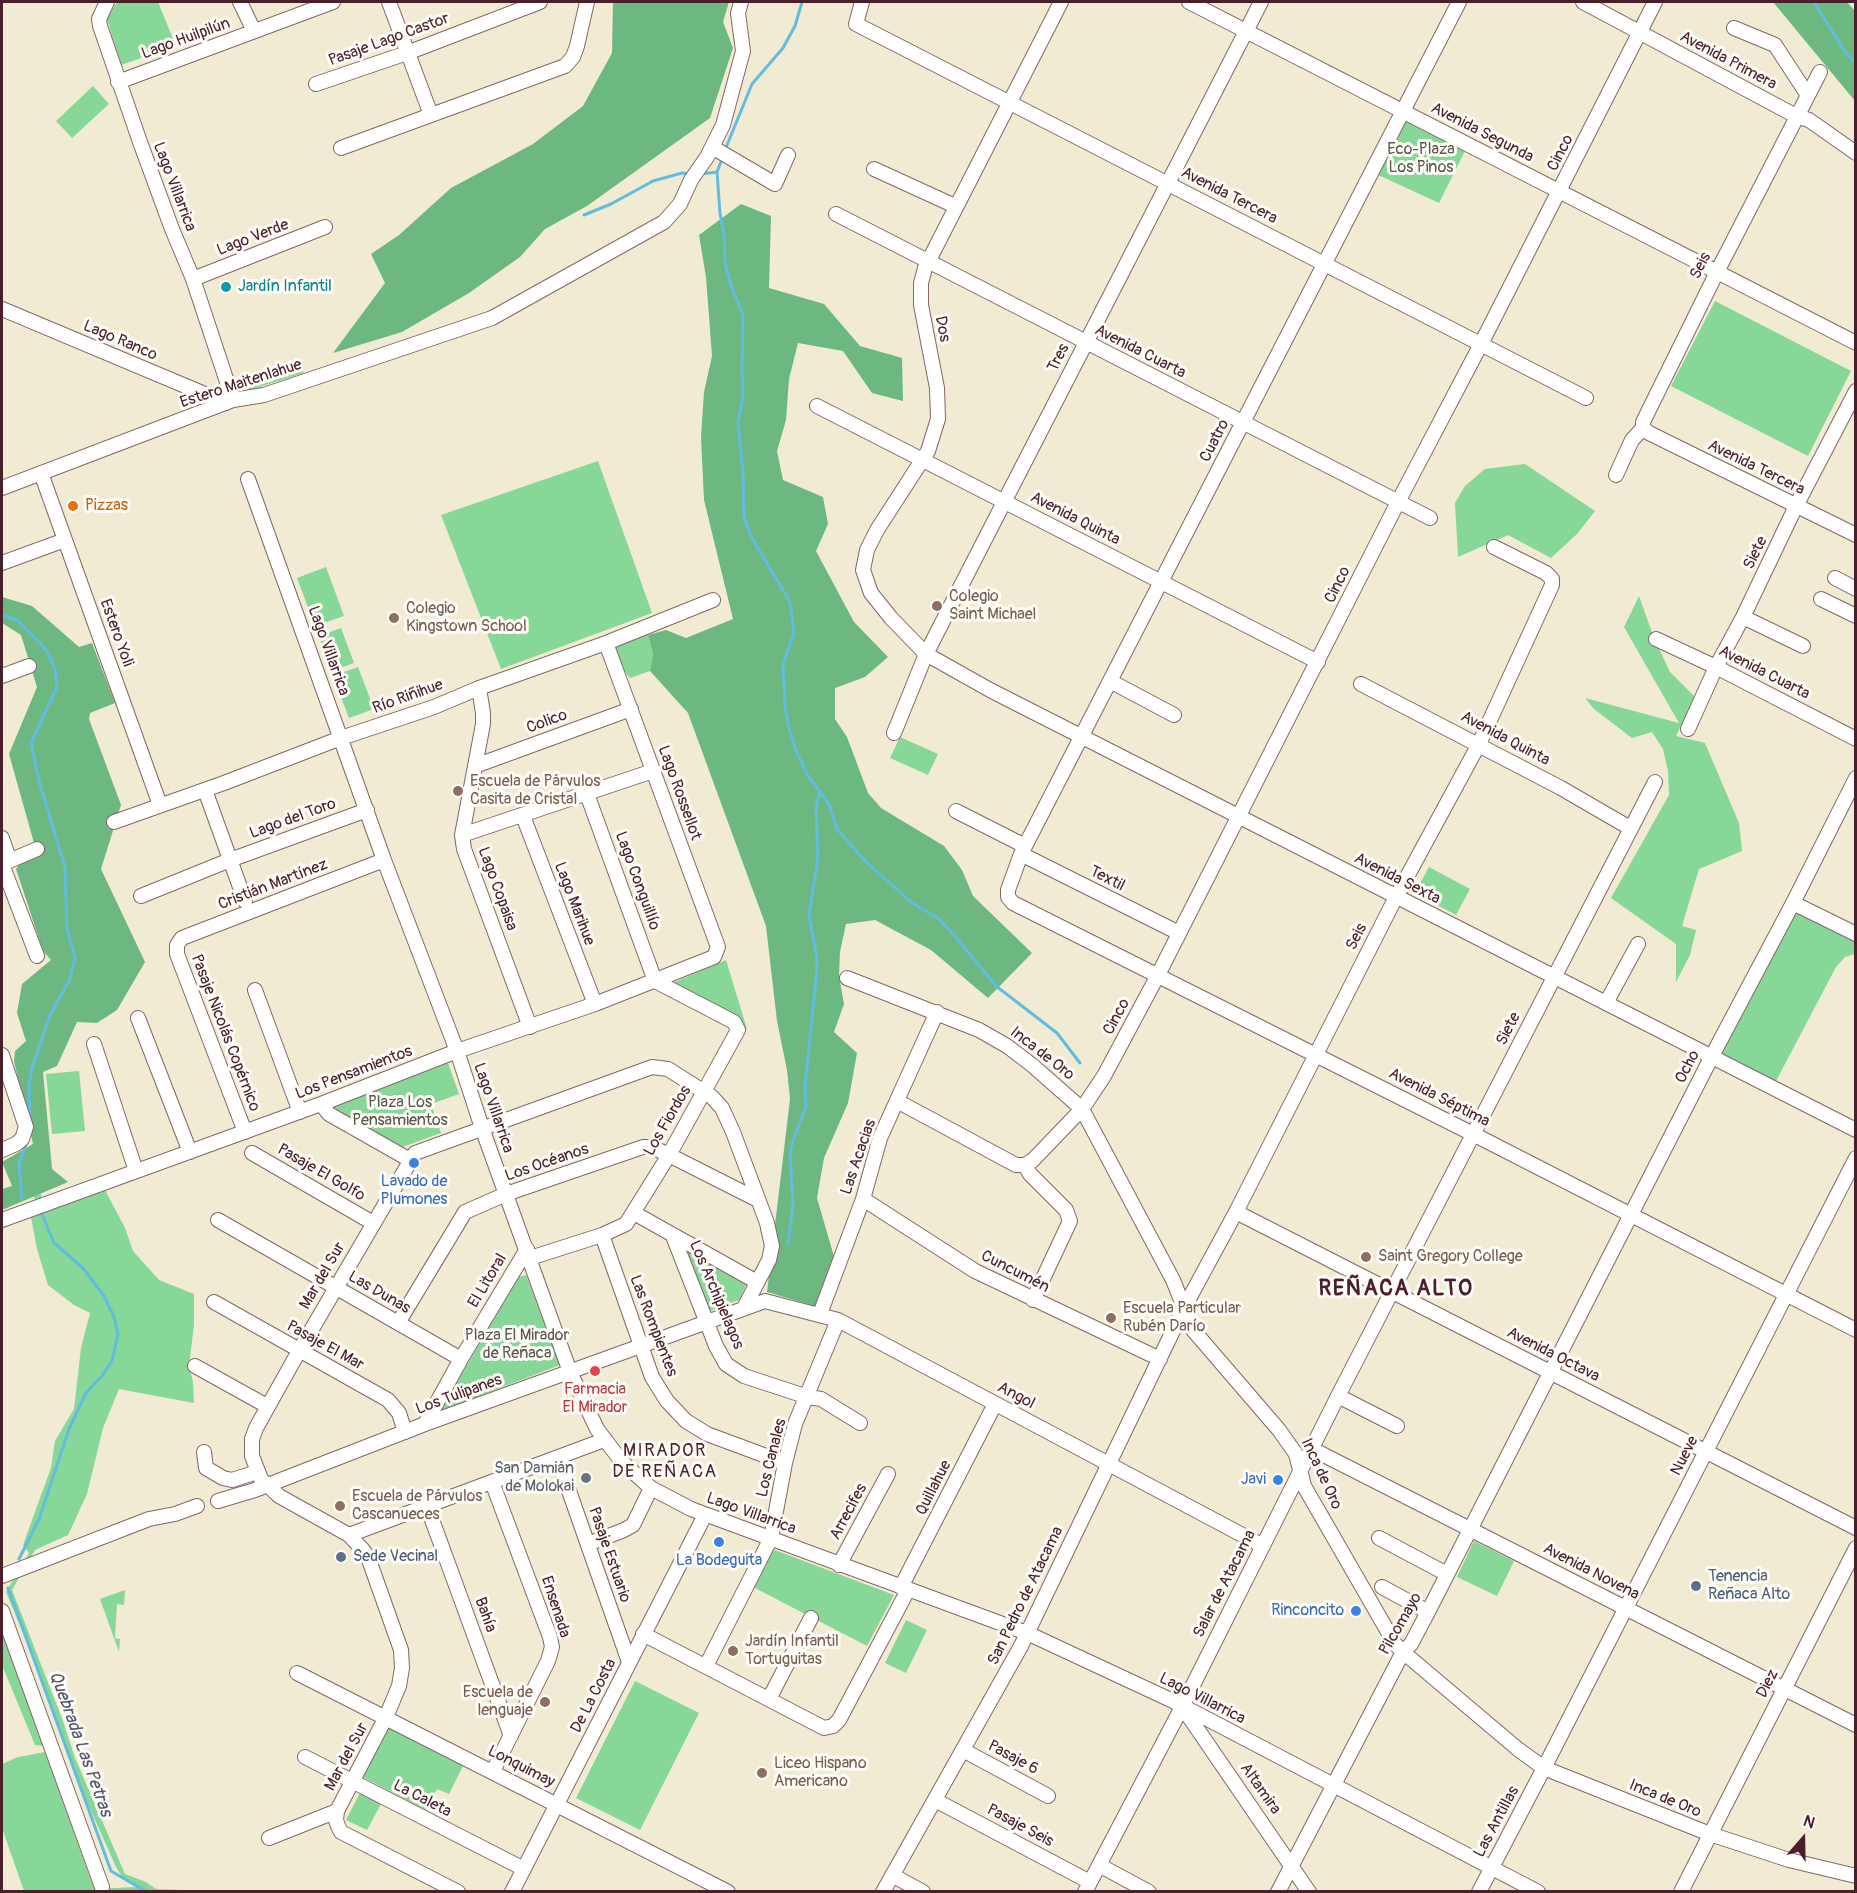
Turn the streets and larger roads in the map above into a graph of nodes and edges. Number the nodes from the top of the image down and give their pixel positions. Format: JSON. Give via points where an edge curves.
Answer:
{"nodes":[{"id":1,"x":107,"y":2,"type":"edge"},
{"id":2,"x":240,"y":2,"type":"edge"},
{"id":3,"x":333,"y":2,"type":"edge"},
{"id":4,"x":389,"y":2,"type":"edge"},
{"id":5,"x":540,"y":2,"type":"edge"},
{"id":6,"x":587,"y":2,"type":"edge"},
{"id":7,"x":741,"y":2,"type":"edge"},
{"id":8,"x":862,"y":2,"type":"edge"},
{"id":9,"x":1061,"y":2,"type":"edge"},
{"id":10,"x":1189,"y":2,"type":"edge"},
{"id":11,"x":1261,"y":2,"type":"edge"},
{"id":12,"x":1459,"y":2,"type":"edge"},
{"id":13,"x":1583,"y":2,"type":"edge"},
{"id":14,"x":1656,"y":2,"type":"edge"},
{"id":15,"x":1734,"y":28,"type":"dead end"},
{"id":16,"x":1246,"y":30,"type":"junction"},
{"id":17,"x":254,"y":31,"type":"junction"},
{"id":18,"x":1641,"y":32,"type":"junction"},
{"id":19,"x":407,"y":52,"type":"junction"},
{"id":20,"x":1820,"y":72,"type":"dead end"},
{"id":21,"x":118,"y":82,"type":"junction"},
{"id":22,"x":316,"y":84,"type":"dead end"},
{"id":23,"x":1807,"y":94,"type":"junction"},
{"id":24,"x":1009,"y":102,"type":"junction"},
{"id":25,"x":1403,"y":111,"type":"junction"},
{"id":26,"x":431,"y":115,"type":"junction"},
{"id":27,"x":1796,"y":116,"type":"junction"},
{"id":28,"x":712,"y":147,"type":"junction"},
{"id":29,"x":341,"y":148,"type":"dead end"},
{"id":30,"x":1856,"y":153,"type":"edge"},
{"id":31,"x":788,"y":155,"type":"dead end"},
{"id":32,"x":874,"y":169,"type":"dead end"},
{"id":33,"x":1167,"y":183,"type":"junction"},
{"id":34,"x":1560,"y":191,"type":"junction"},
{"id":35,"x":955,"y":206,"type":"junction"},
{"id":36,"x":836,"y":214,"type":"dead end"},
{"id":37,"x":325,"y":227,"type":"dead end"},
{"id":38,"x":927,"y":261,"type":"junction"},
{"id":39,"x":1324,"y":264,"type":"junction"},
{"id":40,"x":1717,"y":272,"type":"junction"},
{"id":41,"x":193,"y":279,"type":"junction"},
{"id":42,"x":2,"y":309,"type":"edge"},
{"id":43,"x":1086,"y":342,"type":"junction"},
{"id":44,"x":1856,"y":343,"type":"edge"},
{"id":45,"x":1481,"y":344,"type":"junction"},
{"id":46,"x":1856,"y":392,"type":"edge"},
{"id":47,"x":1586,"y":398,"type":"dead end"},
{"id":48,"x":229,"y":402,"type":"junction"},
{"id":49,"x":817,"y":406,"type":"dead end"},
{"id":50,"x":1243,"y":423,"type":"junction"},
{"id":51,"x":1643,"y":428,"type":"junction"},
{"id":52,"x":922,"y":460,"type":"junction"},
{"id":53,"x":41,"y":473,"type":"junction"},
{"id":54,"x":1616,"y":475,"type":"dead end"},
{"id":55,"x":248,"y":479,"type":"dead end"},
{"id":56,"x":2,"y":488,"type":"edge"},
{"id":57,"x":1004,"y":502,"type":"junction"},
{"id":58,"x":1398,"y":502,"type":"junction"},
{"id":59,"x":1796,"y":506,"type":"junction"},
{"id":60,"x":1430,"y":518,"type":"dead end"},
{"id":61,"x":1856,"y":535,"type":"edge"},
{"id":62,"x":65,"y":540,"type":"junction"},
{"id":63,"x":1494,"y":547,"type":"dead end"},
{"id":64,"x":2,"y":563,"type":"edge"},
{"id":65,"x":1835,"y":578,"type":"dead end"},
{"id":66,"x":1161,"y":582,"type":"junction"},
{"id":67,"x":1856,"y":589,"type":"edge"},
{"id":68,"x":1821,"y":598,"type":"dead end"},
{"id":69,"x":712,"y":600,"type":"dead end"},
{"id":70,"x":1856,"y":615,"type":"edge"},
{"id":71,"x":1743,"y":617,"type":"junction"},
{"id":72,"x":1656,"y":639,"type":"dead end"},
{"id":73,"x":606,"y":643,"type":"junction"},
{"id":74,"x":1803,"y":646,"type":"dead end"},
{"id":75,"x":926,"y":654,"type":"junction"},
{"id":76,"x":1318,"y":662,"type":"junction"},
{"id":77,"x":29,"y":666,"type":"dead end"},
{"id":78,"x":1716,"y":667,"type":"junction"},
{"id":79,"x":2,"y":676,"type":"edge"},
{"id":80,"x":1110,"y":681,"type":"junction"},
{"id":81,"x":1361,"y":684,"type":"dead end"},
{"id":82,"x":479,"y":688,"type":"junction"},
{"id":83,"x":631,"y":709,"type":"junction"},
{"id":84,"x":1174,"y":716,"type":"dead end"},
{"id":85,"x":1688,"y":729,"type":"dead end"},
{"id":86,"x":894,"y":733,"type":"dead end"},
{"id":87,"x":1081,"y":737,"type":"junction"},
{"id":88,"x":341,"y":738,"type":"junction"},
{"id":89,"x":1856,"y":739,"type":"edge"},
{"id":90,"x":1479,"y":744,"type":"junction"},
{"id":91,"x":475,"y":766,"type":"junction"},
{"id":92,"x":653,"y":771,"type":"junction"},
{"id":93,"x":1856,"y":777,"type":"edge"},
{"id":94,"x":1655,"y":782,"type":"dead end"},
{"id":95,"x":205,"y":790,"type":"junction"},
{"id":96,"x":587,"y":794,"type":"junction"},
{"id":97,"x":160,"y":805,"type":"junction"},
{"id":98,"x":367,"y":810,"type":"junction"},
{"id":99,"x":956,"y":811,"type":"dead end"},
{"id":100,"x":523,"y":816,"type":"junction"},
{"id":101,"x":1239,"y":816,"type":"junction"},
{"id":102,"x":114,"y":822,"type":"dead end"},
{"id":103,"x":1630,"y":828,"type":"junction"},
{"id":104,"x":462,"y":835,"type":"junction"},
{"id":105,"x":2,"y":837,"type":"edge"},
{"id":106,"x":37,"y":849,"type":"dead end"},
{"id":107,"x":1023,"y":850,"type":"junction"},
{"id":108,"x":230,"y":860,"type":"junction"},
{"id":109,"x":384,"y":860,"type":"junction"},
{"id":110,"x":4,"y":863,"type":"edge"},
{"id":111,"x":141,"y":896,"type":"dead end"},
{"id":112,"x":1008,"y":897,"type":"joint"},
{"id":113,"x":1396,"y":897,"type":"junction"},
{"id":114,"x":245,"y":901,"type":"dead end"},
{"id":115,"x":1793,"y":903,"type":"junction"},
{"id":116,"x":1179,"y":933,"type":"junction"},
{"id":117,"x":1856,"y":934,"type":"edge"},
{"id":118,"x":1638,"y":944,"type":"dead end"},
{"id":119,"x":177,"y":945,"type":"joint"},
{"id":120,"x":716,"y":954,"type":"joint"},
{"id":121,"x":38,"y":956,"type":"dead end"},
{"id":122,"x":1158,"y":975,"type":"junction"},
{"id":123,"x":847,"y":978,"type":"dead end"},
{"id":124,"x":1554,"y":978,"type":"junction"},
{"id":125,"x":655,"y":981,"type":"junction"},
{"id":126,"x":255,"y":990,"type":"dead end"},
{"id":127,"x":1606,"y":1003,"type":"junction"},
{"id":128,"x":595,"y":1004,"type":"junction"},
{"id":129,"x":937,"y":1012,"type":"junction"},
{"id":130,"x":138,"y":1018,"type":"dead end"},
{"id":131,"x":530,"y":1027,"type":"junction"},
{"id":132,"x":94,"y":1044,"type":"dead end"},
{"id":133,"x":457,"y":1051,"type":"junction"},
{"id":134,"x":2,"y":1055,"type":"edge"},
{"id":135,"x":1316,"y":1055,"type":"junction"},
{"id":136,"x":1712,"y":1056,"type":"junction"},
{"id":137,"x":704,"y":1091,"type":"junction"},
{"id":138,"x":15,"y":1092,"type":"junction"},
{"id":139,"x":2,"y":1098,"type":"edge"},
{"id":140,"x":897,"y":1101,"type":"junction"},
{"id":141,"x":321,"y":1104,"type":"junction"},
{"id":142,"x":1082,"y":1109,"type":"junction"},
{"id":143,"x":300,"y":1112,"type":"junction"},
{"id":144,"x":482,"y":1128,"type":"junction"},
{"id":145,"x":1856,"y":1130,"type":"edge"},
{"id":146,"x":245,"y":1132,"type":"junction"},
{"id":147,"x":1473,"y":1134,"type":"junction"},
{"id":148,"x":2,"y":1150,"type":"edge"},
{"id":149,"x":190,"y":1152,"type":"junction"},
{"id":150,"x":252,"y":1153,"type":"dead end"},
{"id":151,"x":669,"y":1155,"type":"junction"},
{"id":152,"x":1856,"y":1158,"type":"edge"},
{"id":153,"x":410,"y":1160,"type":"junction"},
{"id":154,"x":1025,"y":1166,"type":"junction"},
{"id":155,"x":136,"y":1171,"type":"junction"},
{"id":156,"x":506,"y":1194,"type":"junction"},
{"id":157,"x":863,"y":1199,"type":"junction"},
{"id":158,"x":758,"y":1200,"type":"junction"},
{"id":159,"x":1236,"y":1212,"type":"junction"},
{"id":160,"x":634,"y":1213,"type":"junction"},
{"id":161,"x":1630,"y":1215,"type":"junction"},
{"id":162,"x":2,"y":1220,"type":"edge"},
{"id":163,"x":218,"y":1220,"type":"dead end"},
{"id":164,"x":373,"y":1223,"type":"junction"},
{"id":165,"x":602,"y":1235,"type":"junction"},
{"id":166,"x":673,"y":1236,"type":"junction"},
{"id":167,"x":528,"y":1254,"type":"junction"},
{"id":168,"x":758,"y":1282,"type":"junction"},
{"id":169,"x":336,"y":1287,"type":"junction"},
{"id":170,"x":1394,"y":1292,"type":"junction"},
{"id":171,"x":1786,"y":1294,"type":"junction"},
{"id":172,"x":1034,"y":1300,"type":"junction"},
{"id":173,"x":214,"y":1302,"type":"dead end"},
{"id":174,"x":745,"y":1306,"type":"junction"},
{"id":175,"x":1184,"y":1308,"type":"junction"},
{"id":176,"x":820,"y":1314,"type":"junction"},
{"id":177,"x":838,"y":1320,"type":"junction"},
{"id":178,"x":706,"y":1321,"type":"junction"},
{"id":179,"x":398,"y":1323,"type":"junction"},
{"id":180,"x":1856,"y":1330,"type":"edge"},
{"id":181,"x":640,"y":1346,"type":"junction"},
{"id":182,"x":299,"y":1351,"type":"junction"},
{"id":183,"x":461,"y":1359,"type":"junction"},
{"id":184,"x":1160,"y":1359,"type":"junction"},
{"id":185,"x":195,"y":1366,"type":"dead end"},
{"id":186,"x":570,"y":1372,"type":"junction"},
{"id":187,"x":1551,"y":1372,"type":"junction"},
{"id":188,"x":1338,"y":1396,"type":"junction"},
{"id":189,"x":808,"y":1397,"type":"junction"},
{"id":190,"x":995,"y":1404,"type":"junction"},
{"id":191,"x":267,"y":1406,"type":"junction"},
{"id":192,"x":425,"y":1424,"type":"junction"},
{"id":193,"x":860,"y":1424,"type":"dead end"},
{"id":194,"x":1397,"y":1426,"type":"dead end"},
{"id":195,"x":405,"y":1432,"type":"junction"},
{"id":196,"x":604,"y":1440,"type":"junction"},
{"id":197,"x":1312,"y":1449,"type":"junction"},
{"id":198,"x":1706,"y":1451,"type":"junction"},
{"id":199,"x":204,"y":1452,"type":"dead end"},
{"id":200,"x":556,"y":1459,"type":"junction"},
{"id":201,"x":785,"y":1463,"type":"junction"},
{"id":202,"x":1108,"y":1464,"type":"junction"},
{"id":203,"x":257,"y":1472,"type":"junction"},
{"id":204,"x":1300,"y":1472,"type":"junction"},
{"id":205,"x":888,"y":1474,"type":"dead end"},
{"id":206,"x":492,"y":1482,"type":"junction"},
{"id":207,"x":266,"y":1485,"type":"junction"},
{"id":208,"x":651,"y":1488,"type":"junction"},
{"id":209,"x":218,"y":1501,"type":"dead end"},
{"id":210,"x":197,"y":1506,"type":"dead end"},
{"id":211,"x":427,"y":1506,"type":"junction"},
{"id":212,"x":705,"y":1515,"type":"junction"},
{"id":213,"x":1856,"y":1528,"type":"edge"},
{"id":214,"x":1470,"y":1530,"type":"junction"},
{"id":215,"x":349,"y":1535,"type":"junction"},
{"id":216,"x":771,"y":1538,"type":"junction"},
{"id":217,"x":1379,"y":1538,"type":"dead end"},
{"id":218,"x":588,"y":1544,"type":"junction"},
{"id":219,"x":1263,"y":1546,"type":"junction"},
{"id":220,"x":1856,"y":1548,"type":"edge"},
{"id":221,"x":839,"y":1565,"type":"junction"},
{"id":222,"x":1447,"y":1574,"type":"junction"},
{"id":223,"x":2,"y":1576,"type":"edge"},
{"id":224,"x":1382,"y":1587,"type":"dead end"},
{"id":225,"x":905,"y":1588,"type":"junction"},
{"id":226,"x":1626,"y":1608,"type":"junction"},
{"id":227,"x":2,"y":1611,"type":"edge"},
{"id":228,"x":1428,"y":1612,"type":"junction"},
{"id":229,"x":811,"y":1618,"type":"dead end"},
{"id":230,"x":1027,"y":1633,"type":"junction"},
{"id":231,"x":643,"y":1634,"type":"junction"},
{"id":232,"x":1403,"y":1652,"type":"junction"},
{"id":233,"x":629,"y":1662,"type":"junction"},
{"id":234,"x":706,"y":1666,"type":"junction"},
{"id":235,"x":297,"y":1673,"type":"dead end"},
{"id":236,"x":1784,"y":1689,"type":"junction"},
{"id":237,"x":769,"y":1698,"type":"junction"},
{"id":238,"x":1182,"y":1707,"type":"junction"},
{"id":239,"x":386,"y":1717,"type":"junction"},
{"id":240,"x":1856,"y":1725,"type":"edge"},
{"id":241,"x":511,"y":1736,"type":"junction"},
{"id":242,"x":963,"y":1750,"type":"junction"},
{"id":243,"x":305,"y":1757,"type":"dead end"},
{"id":244,"x":1544,"y":1768,"type":"junction"},
{"id":245,"x":493,"y":1771,"type":"junction"},
{"id":246,"x":352,"y":1782,"type":"junction"},
{"id":247,"x":1335,"y":1786,"type":"junction"},
{"id":248,"x":1048,"y":1796,"type":"dead end"},
{"id":249,"x":935,"y":1800,"type":"junction"},
{"id":250,"x":557,"y":1805,"type":"junction"},
{"id":251,"x":337,"y":1811,"type":"junction"},
{"id":252,"x":1710,"y":1834,"type":"junction"},
{"id":253,"x":269,"y":1838,"type":"dead end"},
{"id":254,"x":1292,"y":1864,"type":"junction"},
{"id":255,"x":1099,"y":1865,"type":"junction"},
{"id":256,"x":1492,"y":1867,"type":"junction"},
{"id":257,"x":524,"y":1869,"type":"junction"},
{"id":258,"x":892,"y":1875,"type":"junction"},
{"id":259,"x":1856,"y":1876,"type":"edge"},
{"id":260,"x":102,"y":1887,"type":"dead end"},
{"id":261,"x":1087,"y":1887,"type":"edge"},
{"id":262,"x":458,"y":1892,"type":"edge"},
{"id":263,"x":512,"y":1892,"type":"edge"},
{"id":264,"x":728,"y":1892,"type":"edge"},
{"id":265,"x":883,"y":1892,"type":"edge"},
{"id":266,"x":923,"y":1892,"type":"edge"},
{"id":267,"x":1149,"y":1892,"type":"edge"},
{"id":268,"x":1278,"y":1892,"type":"edge"},
{"id":269,"x":1309,"y":1892,"type":"edge"},
{"id":270,"x":1479,"y":1892,"type":"edge"},
{"id":271,"x":1538,"y":1892,"type":"edge"},
{"id":272,"x":1681,"y":1892,"type":"edge"}],
"edges":[{"from":1,"to":21,"type":"street","name":"Lago Villarrica","via":[[99,19]]},
{"from":2,"to":17,"type":"street"},
{"from":3,"to":17,"type":"street","name":"Lago Huilpilún"},
{"from":4,"to":19,"type":"street"},
{"from":5,"to":19,"type":"street","name":"Pasaje Lago Castor"},
{"from":6,"to":26,"type":"street","via":[[577,46],[565,66]]},
{"from":7,"to":28,"type":"street","name":"Estero Maitenlahue","via":[[738,13],[743,51],[723,125]]},
{"from":8,"to":24,"type":"street","name":"Avenida Tercera","via":[[856,24]]},
{"from":9,"to":24,"type":"street","name":"Dos"},
{"from":10,"to":16,"type":"street","name":"Avenida Segunda"},
{"from":11,"to":16,"type":"street","name":"Tres"},
{"from":12,"to":25,"type":"street","name":"Cuatro"},
{"from":13,"to":18,"type":"street","name":"Avenida Primera"},
{"from":14,"to":18,"type":"street","name":"Cinco"},
{"from":15,"to":23,"type":"street","via":[[1775,45]]},
{"from":16,"to":25,"type":"street","name":"Avenida Segunda"},
{"from":16,"to":33,"type":"street","name":"Tres"},
{"from":17,"to":21,"type":"street","name":"Lago Huilpilún"},
{"from":18,"to":27,"type":"street","name":"Avenida Primera"},
{"from":18,"to":34,"type":"street","name":"Cinco"},
{"from":19,"to":22,"type":"street","name":"Pasaje Lago Castor"},
{"from":19,"to":26,"type":"street"},
{"from":20,"to":23,"type":"street","name":"Seis"},
{"from":21,"to":41,"type":"street","name":"Lago Villarrica"},
{"from":23,"to":27,"type":"street","name":"Seis"},
{"from":24,"to":33,"type":"street","name":"Avenida Tercera"},
{"from":24,"to":35,"type":"street","name":"Dos"},
{"from":25,"to":34,"type":"street","name":"Avenida Segunda"},
{"from":25,"to":39,"type":"street","name":"Cuatro"},
{"from":26,"to":29,"type":"street"},
{"from":27,"to":30,"type":"street","name":"Avenida Primera","via":[[1809,120]]},
{"from":27,"to":40,"type":"street","name":"Seis"},
{"from":28,"to":31,"type":"street","via":[[775,184]]},
{"from":28,"to":48,"type":"street","name":"Estero Maitenlahue","via":[[680,204],[664,222],[492,318],[264,395]]},
{"from":32,"to":35,"type":"street"},
{"from":33,"to":39,"type":"street","name":"Avenida Tercera"},
{"from":33,"to":43,"type":"street","name":"Tres"},
{"from":34,"to":40,"type":"street","name":"Avenida Segunda"},
{"from":34,"to":45,"type":"street","name":"Cinco"},
{"from":35,"to":38,"type":"street","name":"Dos"},
{"from":36,"to":38,"type":"street","name":"Avenida Cuarta"},
{"from":37,"to":41,"type":"street","name":"Lago Verde"},
{"from":38,"to":43,"type":"street","name":"Avenida Cuarta"},
{"from":38,"to":52,"type":"street","name":"Dos","via":[[921,305],[939,408],[936,430]]},
{"from":39,"to":45,"type":"street","name":"Avenida Tercera"},
{"from":39,"to":50,"type":"street","name":"Cuatro"},
{"from":40,"to":44,"type":"street","name":"Avenida Segunda"},
{"from":40,"to":51,"type":"street","name":"Seis"},
{"from":41,"to":48,"type":"street","name":"Lago Villarrica"},
{"from":42,"to":48,"type":"street","name":"Lago Ranco"},
{"from":43,"to":50,"type":"street","name":"Avenida Cuarta"},
{"from":43,"to":57,"type":"street","name":"Tres"},
{"from":45,"to":47,"type":"street","name":"Avenida Tercera"},
{"from":45,"to":58,"type":"street","name":"Cinco"},
{"from":46,"to":59,"type":"street","name":"Siete"},
{"from":48,"to":53,"type":"street","name":"Estero Maitenlahue"},
{"from":49,"to":52,"type":"street","name":"Avenida Quinta"},
{"from":50,"to":58,"type":"street","name":"Avenida Cuarta"},
{"from":50,"to":66,"type":"street","name":"Cuatro"},
{"from":51,"to":54,"type":"street","name":"Seis","via":[[1632,440]]},
{"from":51,"to":59,"type":"street","name":"Avenida Tercera"},
{"from":52,"to":57,"type":"street","name":"Avenida Quinta"},
{"from":52,"to":75,"type":"street","name":"Dos","via":[[877,530],[863,570],[871,593]]},
{"from":53,"to":56,"type":"street","name":"Estero Maitenlahue"},
{"from":53,"to":62,"type":"street","name":"Estero Yoli"},
{"from":55,"to":88,"type":"street","name":"Lago Villarrica"},
{"from":57,"to":66,"type":"street","name":"Avenida Quinta"},
{"from":57,"to":75,"type":"street","name":"Tres"},
{"from":58,"to":60,"type":"street","name":"Avenida Cuarta"},
{"from":58,"to":76,"type":"street","name":"Cinco"},
{"from":59,"to":61,"type":"street","name":"Avenida Tercera"},
{"from":59,"to":71,"type":"street","name":"Siete"},
{"from":62,"to":64,"type":"street"},
{"from":62,"to":97,"type":"street","name":"Estero Yoli"},
{"from":63,"to":90,"type":"street","name":"Seis","via":[[1546,573],[1552,585]]},
{"from":65,"to":67,"type":"street"},
{"from":66,"to":76,"type":"street","name":"Avenida Quinta"},
{"from":66,"to":80,"type":"street","name":"Cuatro"},
{"from":68,"to":70,"type":"street"},
{"from":69,"to":73,"type":"street","name":"Río Riñihue"},
{"from":71,"to":74,"type":"street"},
{"from":71,"to":78,"type":"street","name":"Siete"},
{"from":72,"to":78,"type":"street","name":"Avenida Cuarta"},
{"from":73,"to":82,"type":"street","name":"Río Riñihue"},
{"from":73,"to":83,"type":"street","name":"Lago Rossellot"},
{"from":75,"to":86,"type":"street","name":"Tres"},
{"from":75,"to":87,"type":"street","name":"Avenida Sexta"},
{"from":76,"to":101,"type":"street","name":"Cinco"},
{"from":77,"to":79,"type":"street"},
{"from":78,"to":85,"type":"street","name":"Siete"},
{"from":78,"to":89,"type":"street","name":"Avenida Cuarta"},
{"from":80,"to":84,"type":"street"},
{"from":80,"to":87,"type":"street","name":"Cuatro"},
{"from":81,"to":90,"type":"street","name":"Avenida Quinta"},
{"from":82,"to":88,"type":"street","name":"Río Riñihue"},
{"from":82,"to":91,"type":"street","name":"Lago Copaisa","via":[[483,713]]},
{"from":83,"to":91,"type":"street","name":"Colico"},
{"from":83,"to":92,"type":"street","name":"Lago Rossellot"},
{"from":87,"to":101,"type":"street","name":"Avenida Sexta"},
{"from":87,"to":107,"type":"street","name":"Cuatro"},
{"from":88,"to":95,"type":"street","name":"Río Riñihue"},
{"from":88,"to":98,"type":"street","name":"Lago Villarrica"},
{"from":90,"to":103,"type":"street","name":"Avenida Quinta"},
{"from":90,"to":113,"type":"street","name":"Seis"},
{"from":91,"to":104,"type":"street","name":"Lago Copaisa"},
{"from":92,"to":96,"type":"street"},
{"from":92,"to":120,"type":"street","name":"Lago Rossellot","via":[[718,946]]},
{"from":93,"to":115,"type":"street","name":"Ocho"},
{"from":94,"to":103,"type":"street","name":"Siete"},
{"from":95,"to":97,"type":"street","name":"Río Riñihue"},
{"from":95,"to":108,"type":"street"},
{"from":96,"to":100,"type":"street"},
{"from":96,"to":125,"type":"street","name":"Lago Conguillío"},
{"from":97,"to":102,"type":"street","name":"Río Riñihue"},
{"from":98,"to":108,"type":"street","name":"Lago del Toro"},
{"from":98,"to":109,"type":"street","name":"Lago Villarrica"},
{"from":99,"to":107,"type":"street","name":"Textil"},
{"from":100,"to":104,"type":"street"},
{"from":100,"to":128,"type":"street","name":"Lago Marihue"},
{"from":101,"to":113,"type":"street","name":"Avenida Sexta"},
{"from":101,"to":116,"type":"street","name":"Cinco"},
{"from":103,"to":124,"type":"street","name":"Siete"},
{"from":104,"to":131,"type":"street","name":"Lago Copaisa"},
{"from":105,"to":110,"type":"street","via":[[8,856]]},
{"from":106,"to":110,"type":"street"},
{"from":107,"to":112,"type":"street","name":"Cuatro"},
{"from":107,"to":116,"type":"street","name":"Textil"},
{"from":108,"to":111,"type":"street","name":"Lago del Toro"},
{"from":108,"to":114,"type":"street"},
{"from":109,"to":119,"type":"street","name":"Cristián Martínez","via":[[182,938]]},
{"from":109,"to":133,"type":"street","name":"Lago Villarrica"},
{"from":110,"to":121,"type":"street"},
{"from":112,"to":122,"type":"street","name":"Avenida Séptima","via":[[1013,903]]},
{"from":113,"to":124,"type":"street","name":"Avenida Sexta"},
{"from":113,"to":135,"type":"street","name":"Seis"},
{"from":115,"to":117,"type":"street"},
{"from":115,"to":136,"type":"street","name":"Ocho"},
{"from":116,"to":122,"type":"street","name":"Cinco"},
{"from":118,"to":127,"type":"street"},
{"from":119,"to":146,"type":"street","name":"Pasaje Nicolás Copérnico","via":[[177,954]]},
{"from":120,"to":125,"type":"street","name":"Los Pensamientos","via":[[710,960]]},
{"from":122,"to":135,"type":"street","name":"Avenida Séptima"},
{"from":122,"to":142,"type":"street","name":"Cinco"},
{"from":123,"to":129,"type":"street","name":"Inca de Oro"},
{"from":124,"to":127,"type":"street","name":"Avenida Sexta"},
{"from":124,"to":147,"type":"street","name":"Siete"},
{"from":125,"to":128,"type":"street","name":"Los Pensamientos"},
{"from":125,"to":137,"type":"street","name":"Los Fiordos","via":[[738,1027],[738,1034]]},
{"from":126,"to":143,"type":"street"},
{"from":127,"to":136,"type":"street","name":"Avenida Sexta"},
{"from":128,"to":131,"type":"street","name":"Los Pensamientos"},
{"from":129,"to":140,"type":"street","name":"Las Acacias"},
{"from":129,"to":142,"type":"street","name":"Inca de Oro","via":[[1007,1046]]},
{"from":130,"to":149,"type":"street"},
{"from":131,"to":133,"type":"street","name":"Los Pensamientos"},
{"from":132,"to":155,"type":"street"},
{"from":133,"to":141,"type":"street","name":"Los Pensamientos"},
{"from":133,"to":144,"type":"street","name":"Lago Villarrica"},
{"from":134,"to":138,"type":"street"},
{"from":135,"to":147,"type":"street","name":"Avenida Séptima"},
{"from":135,"to":159,"type":"street","name":"Seis"},
{"from":136,"to":145,"type":"street","name":"Avenida Sexta"},
{"from":136,"to":161,"type":"street","name":"Ocho"},
{"from":137,"to":144,"type":"street","name":"Mar del Sur","via":[[668,1069],[652,1067]]},
{"from":137,"to":151,"type":"street","name":"Los Fiordos"},
{"from":137,"to":158,"type":"street","name":"Mar del Sur","via":[[722,1108],[734,1132]]},
{"from":138,"to":139,"type":"street"},
{"from":138,"to":148,"type":"street","via":[[26,1127],[22,1139]]},
{"from":140,"to":154,"type":"street","via":[[1016,1166]]},
{"from":140,"to":157,"type":"street","name":"Las Acacias","via":[[880,1138]]},
{"from":141,"to":143,"type":"street","name":"Los Pensamientos"},
{"from":141,"to":153,"type":"street","via":[[329,1114]]},
{"from":142,"to":154,"type":"street","name":"Cinco"},
{"from":142,"to":175,"type":"street","name":"Inca de Oro"},
{"from":143,"to":146,"type":"street","name":"Los Pensamientos"},
{"from":144,"to":153,"type":"street","name":"Mar del Sur","via":[[419,1150]]},
{"from":144,"to":156,"type":"street","name":"Lago Villarrica"},
{"from":146,"to":149,"type":"street","name":"Los Pensamientos"},
{"from":147,"to":161,"type":"street","name":"Avenida Séptima"},
{"from":147,"to":170,"type":"street","name":"Siete"},
{"from":149,"to":155,"type":"street","name":"Los Pensamientos"},
{"from":150,"to":164,"type":"street","name":"Pasaje El Golfo"},
{"from":151,"to":156,"type":"street","name":"Los Océanos","via":[[643,1147]]},
{"from":151,"to":158,"type":"street","name":"Los Océanos"},
{"from":151,"to":160,"type":"street","name":"Los Fiordos"},
{"from":152,"to":171,"type":"street","name":"Nueve"},
{"from":153,"to":164,"type":"street","name":"Mar del Sur"},
{"from":154,"to":172,"type":"street","via":[[1066,1210],[1070,1221]]},
{"from":155,"to":162,"type":"street","name":"Los Pensamientos"},
{"from":156,"to":167,"type":"street","name":"Lago Villarrica"},
{"from":156,"to":179,"type":"street","name":"Los Océanos","via":[[470,1208],[461,1216]]},
{"from":157,"to":172,"type":"street","name":"Cuncumén","via":[[975,1271]]},
{"from":157,"to":176,"type":"street","name":"Las Acacias"},
{"from":158,"to":168,"type":"street","name":"Mar del Sur","via":[[772,1246]]},
{"from":159,"to":170,"type":"street","name":"Avenida Octava"},
{"from":159,"to":175,"type":"street","name":"Seis"},
{"from":160,"to":165,"type":"street","name":"Los Fiordos","via":[[626,1224]]},
{"from":160,"to":166,"type":"street"},
{"from":161,"to":171,"type":"street","name":"Avenida Séptima"},
{"from":161,"to":187,"type":"street","name":"Ocho"},
{"from":163,"to":169,"type":"street","name":"Las Dunas"},
{"from":164,"to":169,"type":"street","name":"Mar del Sur"},
{"from":165,"to":167,"type":"street","name":"Los Fiordos"},
{"from":165,"to":181,"type":"street","name":"Las Rompientes"},
{"from":166,"to":168,"type":"street"},
{"from":166,"to":178,"type":"street","name":"Los Archipielagos"},
{"from":167,"to":183,"type":"street","name":"El Litoral"},
{"from":167,"to":186,"type":"street","name":"Lago Villarrica"},
{"from":168,"to":174,"type":"street","name":"Mar del Sur"},
{"from":169,"to":179,"type":"street","name":"Las Dunas"},
{"from":169,"to":182,"type":"street","name":"Mar del Sur"},
{"from":170,"to":187,"type":"street","name":"Avenida Octava"},
{"from":170,"to":188,"type":"street","name":"Salar de Atacama"},
{"from":171,"to":180,"type":"street","name":"Avenida Séptima"},
{"from":171,"to":198,"type":"street","name":"Nueve"},
{"from":172,"to":184,"type":"street","name":"Cuncumén"},
{"from":173,"to":182,"type":"street","name":"Pasaje El Mar"},
{"from":174,"to":176,"type":"street","name":"Angol","via":[[765,1301]]},
{"from":174,"to":178,"type":"street","name":"Los Tulipanes"},
{"from":175,"to":184,"type":"street","name":"San Pedro de Atacama"},
{"from":175,"to":204,"type":"street","name":"Inca de Oro","via":[[1193,1330],[1296,1454]]},
{"from":176,"to":177,"type":"street","name":"Angol"},
{"from":177,"to":189,"type":"street","name":"Los Canales"},
{"from":177,"to":190,"type":"street","name":"Angol"},
{"from":178,"to":181,"type":"street","name":"Los Tulipanes"},
{"from":178,"to":189,"type":"street","name":"Los Archipielagos","via":[[719,1352],[732,1368],[744,1376]]},
{"from":179,"to":183,"type":"street","name":"Las Dunas"},
{"from":181,"to":186,"type":"street","name":"Los Tulipanes"},
{"from":181,"to":201,"type":"street","name":"Las Rompientes","via":[[666,1401],[686,1421],[717,1439]]},
{"from":182,"to":191,"type":"street","name":"Mar del Sur"},
{"from":182,"to":195,"type":"street","name":"Pasaje El Mar","via":[[391,1402]]},
{"from":183,"to":192,"type":"street","name":"El Litoral"},
{"from":184,"to":202,"type":"street","name":"San Pedro de Atacama"},
{"from":185,"to":191,"type":"street"},
{"from":186,"to":192,"type":"street","name":"Los Tulipanes"},
{"from":186,"to":196,"type":"street","name":"Lago Villarrica"},
{"from":187,"to":198,"type":"street","name":"Avenida Octava"},
{"from":187,"to":214,"type":"street","name":"Pilcomayo"},
{"from":188,"to":194,"type":"street"},
{"from":188,"to":197,"type":"street","name":"Salar de Atacama"},
{"from":189,"to":193,"type":"street","name":"Los Archipielagos","via":[[821,1399]]},
{"from":189,"to":201,"type":"street","name":"Los Canales","via":[[795,1424]]},
{"from":190,"to":202,"type":"street","name":"Angol"},
{"from":190,"to":225,"type":"street","name":"Quillahue"},
{"from":191,"to":203,"type":"street","name":"Mar del Sur","via":[[252,1439]]},
{"from":192,"to":195,"type":"street","name":"Los Tulipanes"},
{"from":195,"to":207,"type":"street","name":"Los Tulipanes"},
{"from":196,"to":200,"type":"street"},
{"from":196,"to":208,"type":"street","name":"Lago Villarrica"},
{"from":197,"to":204,"type":"street","name":"Salar de Atacama"},
{"from":197,"to":214,"type":"street","name":"Avenida Novena"},
{"from":198,"to":213,"type":"street","name":"Avenida Octava"},
{"from":198,"to":226,"type":"street","name":"Nueve"},
{"from":199,"to":203,"type":"street","via":[[206,1468],[224,1478],[232,1480]]},
{"from":200,"to":206,"type":"street"},
{"from":200,"to":218,"type":"street","name":"Pasaje Estuario"},
{"from":201,"to":216,"type":"street","name":"Los Canales"},
{"from":202,"to":219,"type":"street","name":"Angol"},
{"from":202,"to":230,"type":"street","name":"San Pedro de Atacama"},
{"from":203,"to":207,"type":"street","name":"Mar del Sur"},
{"from":204,"to":219,"type":"street","name":"Salar de Atacama"},
{"from":204,"to":232,"type":"street","name":"Inca de Oro","via":[[1304,1486]]},
{"from":205,"to":221,"type":"street","name":"Arrecifes"},
{"from":206,"to":211,"type":"street"},
{"from":206,"to":241,"type":"street","name":"Ensenada","via":[[551,1641],[551,1654]]},
{"from":207,"to":209,"type":"street","name":"Los Tulipanes"},
{"from":207,"to":215,"type":"street","name":"Mar del Sur","via":[[279,1497]]},
{"from":208,"to":212,"type":"street","name":"Lago Villarrica"},
{"from":208,"to":218,"type":"street","via":[[633,1525]]},
{"from":210,"to":223,"type":"street","via":[[149,1519]]},
{"from":211,"to":215,"type":"street"},
{"from":211,"to":241,"type":"street","name":"Bahía"},
{"from":212,"to":216,"type":"street","name":"Lago Villarrica"},
{"from":212,"to":231,"type":"street","name":"De La Costa"},
{"from":214,"to":222,"type":"street","name":"Pilcomayo"},
{"from":214,"to":226,"type":"street","name":"Avenida Novena"},
{"from":215,"to":239,"type":"street","name":"Mar del Sur","via":[[368,1557],[401,1650],[401,1678]]},
{"from":216,"to":221,"type":"street","name":"Lago Villarrica"},
{"from":216,"to":234,"type":"street","name":"Los Canales"},
{"from":217,"to":222,"type":"street"},
{"from":218,"to":233,"type":"street","name":"Pasaje Estuario"},
{"from":219,"to":238,"type":"street","name":"Salar de Atacama"},
{"from":220,"to":236,"type":"street","name":"Diez"},
{"from":221,"to":225,"type":"street","name":"Lago Villarrica"},
{"from":222,"to":228,"type":"street","name":"Pilcomayo"},
{"from":224,"to":228,"type":"street"},
{"from":225,"to":230,"type":"street","name":"Lago Villarrica"},
{"from":225,"to":237,"type":"street","name":"Quillahue","via":[[833,1726],[824,1728]]},
{"from":226,"to":236,"type":"street","name":"Avenida Novena"},
{"from":226,"to":244,"type":"street","name":"Nueve"},
{"from":227,"to":260,"type":"street"},
{"from":228,"to":232,"type":"street","name":"Pilcomayo"},
{"from":229,"to":237,"type":"street"},
{"from":230,"to":238,"type":"street","name":"Lago Villarrica"},
{"from":230,"to":242,"type":"street","name":"San Pedro de Atacama"},
{"from":231,"to":233,"type":"street","name":"De La Costa"},
{"from":231,"to":234,"type":"street"},
{"from":232,"to":244,"type":"street","name":"Inca de Oro"},
{"from":232,"to":247,"type":"street","name":"Pilcomayo"},
{"from":233,"to":250,"type":"street","name":"De La Costa"},
{"from":234,"to":237,"type":"street"},
{"from":235,"to":239,"type":"street","name":"Lonquimay"},
{"from":236,"to":240,"type":"street","name":"Avenida Novena"},
{"from":236,"to":252,"type":"street","name":"Diez"},
{"from":238,"to":247,"type":"street","name":"Lago Villarrica"},
{"from":238,"to":254,"type":"street","name":"Altamira"},
{"from":238,"to":255,"type":"street","name":"Salar de Atacama"},
{"from":239,"to":245,"type":"street","name":"Lonquimay"},
{"from":239,"to":246,"type":"street","name":"Mar del Sur"},
{"from":241,"to":245,"type":"street","name":"Ensenada"},
{"from":242,"to":248,"type":"street","name":"Pasaje 6"},
{"from":242,"to":249,"type":"street","name":"San Pedro de Atacama"},
{"from":243,"to":246,"type":"street","name":"La Caleta"},
{"from":244,"to":252,"type":"street","name":"Inca de Oro"},
{"from":244,"to":256,"type":"street","name":"Las Antillas"},
{"from":245,"to":250,"type":"street","name":"Lonquimay"},
{"from":246,"to":251,"type":"street","name":"Mar del Sur"},
{"from":246,"to":257,"type":"street","name":"La Caleta"},
{"from":247,"to":254,"type":"street","name":"Pilcomayo"},
{"from":247,"to":256,"type":"street","name":"Lago Villarrica"},
{"from":249,"to":258,"type":"street","name":"San Pedro de Atacama"},
{"from":249,"to":261,"type":"street","name":"Pasaje Seis"},
{"from":250,"to":257,"type":"street","name":"De La Costa"},
{"from":250,"to":264,"type":"street","name":"Lonquimay"},
{"from":251,"to":253,"type":"street","name":"Mar del Sur"},
{"from":251,"to":262,"type":"street","via":[[341,1832]]},
{"from":252,"to":259,"type":"street","name":"Inca de Oro","via":[[1789,1860]]},
{"from":252,"to":272,"type":"street","name":"Diez"},
{"from":254,"to":268,"type":"street","name":"Pilcomayo"},
{"from":254,"to":269,"type":"street","name":"Altamira"},
{"from":255,"to":261,"type":"street","name":"Salar de Atacama"},
{"from":255,"to":267,"type":"street"},
{"from":256,"to":270,"type":"street","name":"Las Antillas"},
{"from":256,"to":271,"type":"street","name":"Lago Villarrica"},
{"from":257,"to":263,"type":"street","name":"De La Costa"},
{"from":258,"to":265,"type":"street","name":"San Pedro de Atacama"},
{"from":258,"to":266,"type":"street"}]}
